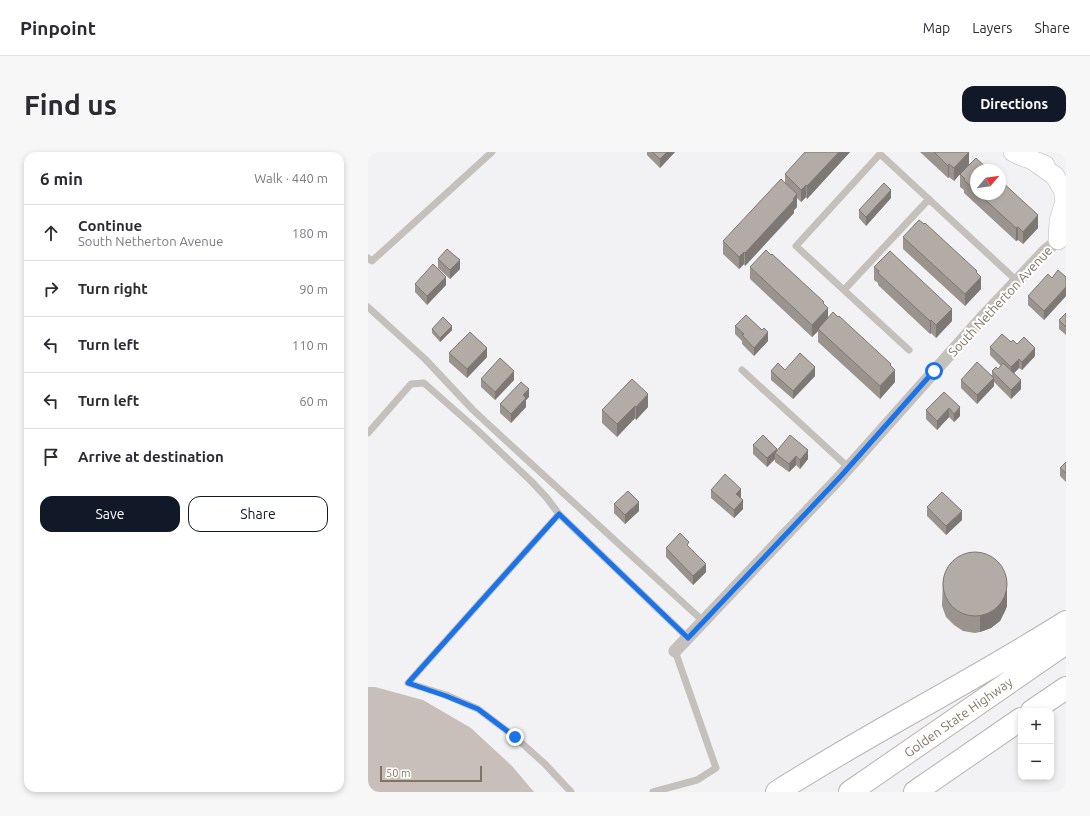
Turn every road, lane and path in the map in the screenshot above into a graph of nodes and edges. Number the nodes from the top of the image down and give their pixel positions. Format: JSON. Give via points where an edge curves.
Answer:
{"nodes":[{"id":1,"x":492,"y":152,"type":"edge"},
{"id":2,"x":1013,"y":152,"type":"edge"},
{"id":3,"x":880,"y":153,"type":"edge"},
{"id":4,"x":1036,"y":159,"type":"junction"},
{"id":5,"x":1066,"y":172,"type":"edge"},
{"id":6,"x":929,"y":199,"type":"junction"},
{"id":7,"x":1062,"y":237,"type":"edge"},
{"id":8,"x":368,"y":258,"type":"edge"},
{"id":9,"x":1017,"y":281,"type":"junction"},
{"id":10,"x":844,"y":290,"type":"junction"},
{"id":11,"x":368,"y":307,"type":"edge"},
{"id":12,"x":909,"y":350,"type":"dead end"},
{"id":13,"x":742,"y":370,"type":"dead end"},
{"id":14,"x":368,"y":433,"type":"edge"},
{"id":15,"x":849,"y":468,"type":"junction"},
{"id":16,"x":559,"y":514,"type":"junction"},
{"id":17,"x":703,"y":621,"type":"junction"},
{"id":18,"x":1066,"y":622,"type":"edge"},
{"id":19,"x":688,"y":638,"type":"junction"},
{"id":20,"x":1066,"y":643,"type":"edge"},
{"id":21,"x":675,"y":651,"type":"joint"},
{"id":22,"x":1066,"y":688,"type":"edge"},
{"id":23,"x":1036,"y":708,"type":"edge"},
{"id":24,"x":1018,"y":721,"type":"edge"},
{"id":25,"x":570,"y":792,"type":"edge"},
{"id":26,"x":653,"y":792,"type":"edge"},
{"id":27,"x":777,"y":792,"type":"edge"},
{"id":28,"x":850,"y":792,"type":"edge"},
{"id":29,"x":914,"y":792,"type":"edge"}],
"edges":[{"from":1,"to":8,"type":"lane","via":[[372,262]]},
{"from":2,"to":4,"type":"main road","via":[[1019,156]]},
{"from":3,"to":6,"type":"lane"},
{"from":3,"to":10,"type":"lane","via":[[796,246]]},
{"from":4,"to":5,"type":"main road"},
{"from":4,"to":7,"type":"main road","via":[[1055,176],[1063,190],[1065,201],[1059,221]]},
{"from":6,"to":9,"type":"lane"},
{"from":6,"to":10,"type":"lane"},
{"from":7,"to":9,"type":"street","name":"South Netherton Avenue"},
{"from":9,"to":15,"type":"street","name":"South Netherton Avenue","via":[[981,318]]},
{"from":10,"to":12,"type":"lane"},
{"from":11,"to":17,"type":"lane","via":[[425,359],[502,437]]},
{"from":13,"to":15,"type":"lane"},
{"from":14,"to":16,"type":"lane","via":[[411,384],[424,383],[531,481]]},
{"from":15,"to":17,"type":"street","name":"South Netherton Avenue"},
{"from":16,"to":19,"type":"lane"},
{"from":16,"to":25,"type":"lane","via":[[408,683],[478,709],[545,764]]},
{"from":17,"to":19,"type":"street","name":"South Netherton Avenue"},
{"from":18,"to":27,"type":"highway","via":[[817,766]]},
{"from":19,"to":21,"type":"street","name":"South Netherton Avenue"},
{"from":20,"to":28,"type":"highway","name":"Golden State Highway"},
{"from":21,"to":26,"type":"lane","via":[[716,768],[697,780]]},
{"from":22,"to":23,"type":"highway"},
{"from":24,"to":29,"type":"highway"}]}
